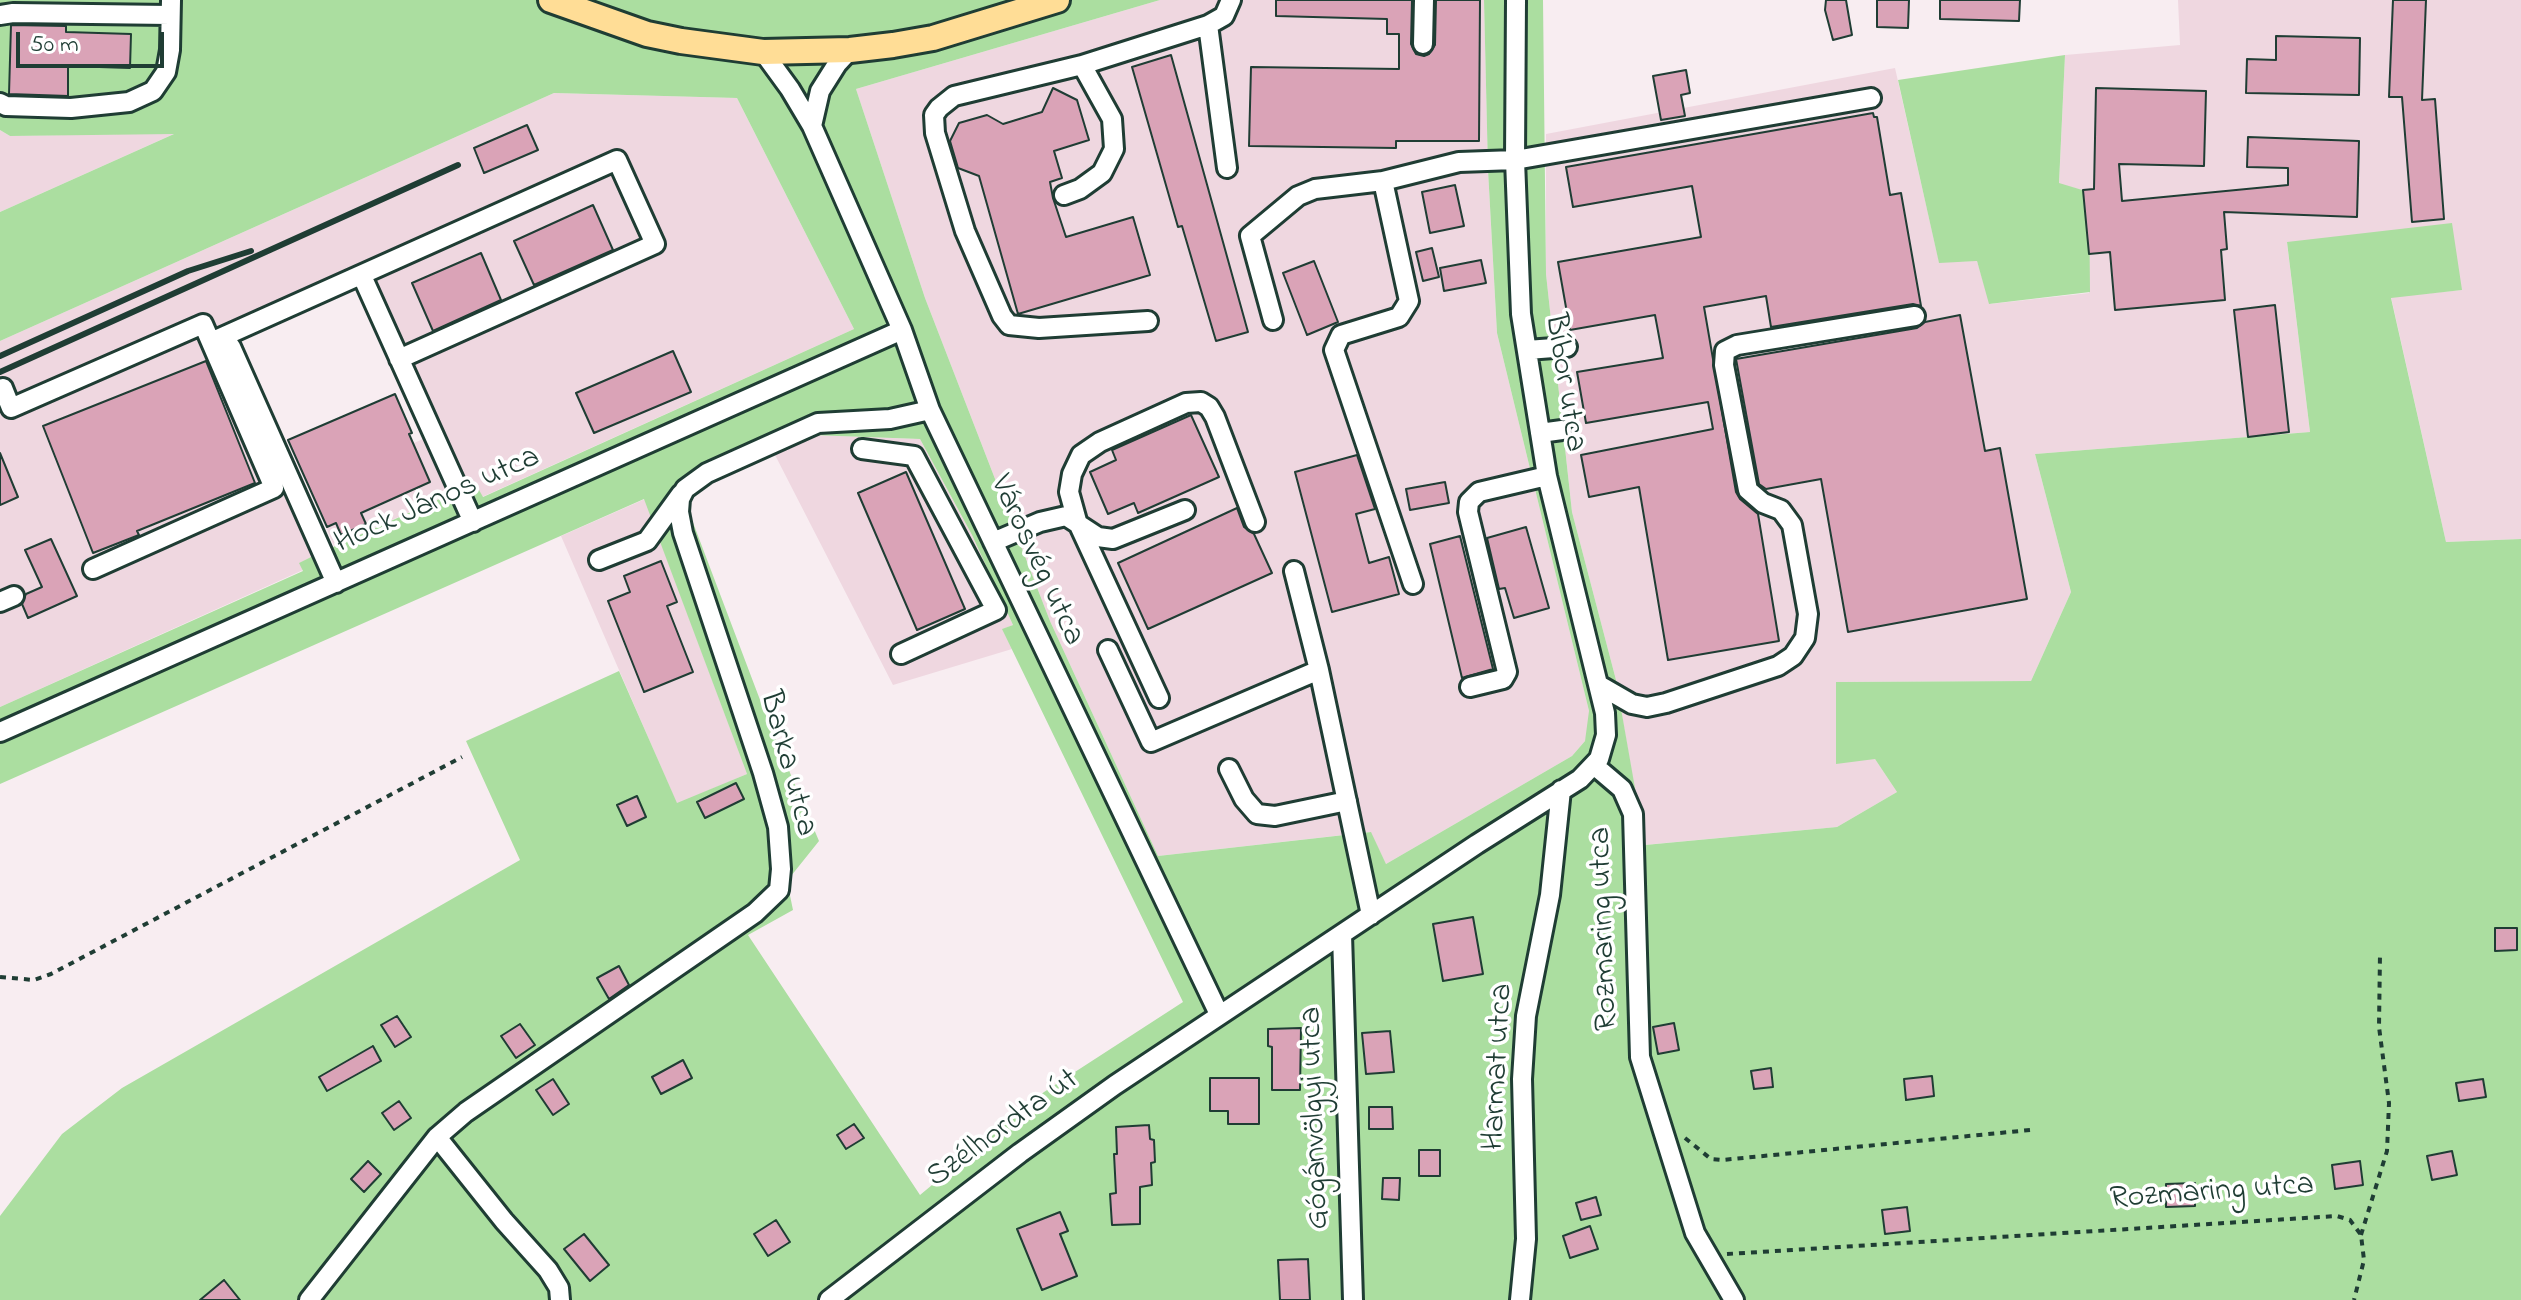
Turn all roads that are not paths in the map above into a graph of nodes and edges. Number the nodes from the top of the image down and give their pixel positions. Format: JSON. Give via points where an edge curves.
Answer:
{"nodes":[{"id":1,"x":551,"y":0,"type":"edge"},
{"id":2,"x":1057,"y":0,"type":"edge"},
{"id":3,"x":1231,"y":0,"type":"edge"},
{"id":4,"x":1424,"y":0,"type":"edge"},
{"id":5,"x":1516,"y":0,"type":"edge"},
{"id":6,"x":171,"y":8,"type":"edge"},
{"id":7,"x":0,"y":15,"type":"edge"},
{"id":8,"x":1208,"y":25,"type":"junction"},
{"id":9,"x":1423,"y":44,"type":"dead end"},
{"id":10,"x":850,"y":50,"type":"junction"},
{"id":11,"x":763,"y":52,"type":"junction"},
{"id":12,"x":1082,"y":65,"type":"junction"},
{"id":13,"x":1871,"y":98,"type":"dead end"},
{"id":14,"x":0,"y":103,"type":"edge"},
{"id":15,"x":812,"y":126,"type":"junction"},
{"id":16,"x":1515,"y":160,"type":"junction"},
{"id":17,"x":1227,"y":168,"type":"dead end"},
{"id":18,"x":1383,"y":181,"type":"junction"},
{"id":19,"x":1064,"y":195,"type":"dead end"},
{"id":20,"x":362,"y":276,"type":"junction"},
{"id":21,"x":1915,"y":316,"type":"dead end"},
{"id":22,"x":1273,"y":320,"type":"dead end"},
{"id":23,"x":1148,"y":321,"type":"dead end"},
{"id":24,"x":902,"y":330,"type":"junction"},
{"id":25,"x":211,"y":342,"type":"junction"},
{"id":26,"x":231,"y":347,"type":"dead end"},
{"id":27,"x":1567,"y":347,"type":"dead end"},
{"id":28,"x":1527,"y":350,"type":"junction"},
{"id":29,"x":399,"y":359,"type":"junction"},
{"id":30,"x":0,"y":390,"type":"edge"},
{"id":31,"x":930,"y":410,"type":"junction"},
{"id":32,"x":1562,"y":430,"type":"dead end"},
{"id":33,"x":1540,"y":433,"type":"junction"},
{"id":34,"x":862,"y":449,"type":"dead end"},
{"id":35,"x":1547,"y":476,"type":"junction"},
{"id":36,"x":685,"y":489,"type":"junction"},
{"id":37,"x":1185,"y":510,"type":"dead end"},
{"id":38,"x":1077,"y":521,"type":"junction"},
{"id":39,"x":473,"y":522,"type":"junction"},
{"id":40,"x":1255,"y":522,"type":"dead end"},
{"id":41,"x":993,"y":542,"type":"junction"},
{"id":42,"x":599,"y":560,"type":"dead end"},
{"id":43,"x":93,"y":569,"type":"dead end"},
{"id":44,"x":1294,"y":571,"type":"dead end"},
{"id":45,"x":1007,"y":574,"type":"junction"},
{"id":46,"x":336,"y":583,"type":"junction"},
{"id":47,"x":983,"y":583,"type":"junction"},
{"id":48,"x":1413,"y":584,"type":"dead end"},
{"id":49,"x":1108,"y":650,"type":"dead end"},
{"id":50,"x":901,"y":654,"type":"dead end"},
{"id":51,"x":1319,"y":670,"type":"junction"},
{"id":52,"x":1599,"y":685,"type":"junction"},
{"id":53,"x":1470,"y":687,"type":"dead end"},
{"id":54,"x":1159,"y":698,"type":"dead end"},
{"id":55,"x":0,"y":732,"type":"edge"},
{"id":56,"x":1595,"y":766,"type":"junction"},
{"id":57,"x":1229,"y":769,"type":"dead end"},
{"id":58,"x":1561,"y":790,"type":"junction"},
{"id":59,"x":1347,"y":801,"type":"junction"},
{"id":60,"x":1371,"y":915,"type":"junction"},
{"id":61,"x":1342,"y":934,"type":"junction"},
{"id":62,"x":1219,"y":1014,"type":"junction"},
{"id":63,"x":437,"y":1137,"type":"junction"},
{"id":64,"x":309,"y":1300,"type":"edge"},
{"id":65,"x":560,"y":1300,"type":"edge"},
{"id":66,"x":829,"y":1300,"type":"edge"},
{"id":67,"x":1353,"y":1300,"type":"edge"},
{"id":68,"x":1520,"y":1300,"type":"edge"},
{"id":69,"x":1734,"y":1300,"type":"edge"}],
"edges":[{"from":1,"to":11,"type":"main road","via":[[647,34]]},
{"from":2,"to":10,"type":"main road","via":[[933,38]]},
{"from":3,"to":8,"type":"street","via":[[1224,16]]},
{"from":4,"to":9,"type":"street"},
{"from":5,"to":16,"type":"street","name":"Bíbor utca"},
{"from":6,"to":7,"type":"street"},
{"from":6,"to":14,"type":"street","via":[[166,72],[153,91],[129,102],[71,108]]},
{"from":8,"to":12,"type":"street"},
{"from":8,"to":17,"type":"street"},
{"from":10,"to":11,"type":"main road"},
{"from":10,"to":15,"type":"street","via":[[820,91]]},
{"from":11,"to":15,"type":"street","name":"Városvég utca"},
{"from":12,"to":19,"type":"street","via":[[1112,119],[1114,149],[1102,173]]},
{"from":12,"to":23,"type":"street","via":[[954,96],[934,115],[935,133],[965,231],[1009,325]]},
{"from":13,"to":16,"type":"street"},
{"from":15,"to":24,"type":"street","name":"Városvég utca"},
{"from":16,"to":18,"type":"street","via":[[1459,162]]},
{"from":16,"to":28,"type":"street","name":"Bíbor utca"},
{"from":18,"to":22,"type":"street","via":[[1298,196],[1250,236]]},
{"from":18,"to":48,"type":"street","via":[[1409,301],[1399,317],[1341,335],[1334,350]]},
{"from":20,"to":25,"type":"street"},
{"from":20,"to":29,"type":"street"},
{"from":20,"to":29,"type":"street","via":[[617,160],[655,244]]},
{"from":21,"to":52,"type":"street","via":[[1725,351],[1748,490],[1781,510],[1792,525],[1808,614],[1805,638],[1793,656],[1778,666],[1647,707]]},
{"from":24,"to":31,"type":"street","name":"Városvég utca"},
{"from":24,"to":39,"type":"street","name":"Hock János utca"},
{"from":25,"to":30,"type":"street","via":[[203,324],[11,408]]},
{"from":25,"to":43,"type":"street","via":[[274,488]]},
{"from":26,"to":46,"type":"street"},
{"from":27,"to":28,"type":"street"},
{"from":28,"to":33,"type":"street","name":"Bíbor utca"},
{"from":29,"to":39,"type":"street"},
{"from":31,"to":36,"type":"street","via":[[890,419],[818,423],[707,473]]},
{"from":31,"to":41,"type":"street","name":"Városvég utca"},
{"from":32,"to":33,"type":"street"},
{"from":33,"to":35,"type":"street","name":"Bíbor utca"},
{"from":34,"to":47,"type":"street","via":[[914,456]]},
{"from":35,"to":52,"type":"street","name":"Bíbor utca","via":[[1567,522]]},
{"from":35,"to":53,"type":"street","via":[[1479,492],[1469,502],[1507,672],[1503,679]]},
{"from":36,"to":42,"type":"street","via":[[647,541]]},
{"from":36,"to":63,"type":"street","name":"Barka utca","via":[[679,512],[683,533],[778,827],[779,890],[755,913]]},
{"from":37,"to":38,"type":"street","via":[[1113,539],[1098,537]]},
{"from":38,"to":40,"type":"street","via":[[1069,492],[1081,455],[1186,403],[1201,402],[1215,417]]},
{"from":38,"to":41,"type":"street","via":[[1054,517]]},
{"from":38,"to":54,"type":"street"},
{"from":39,"to":46,"type":"street","name":"Hock János utca"},
{"from":41,"to":45,"type":"street","name":"Városvég utca"},
{"from":44,"to":51,"type":"street"},
{"from":45,"to":47,"type":"street"},
{"from":45,"to":62,"type":"street","name":"Városvég utca"},
{"from":46,"to":55,"type":"street","name":"Hock János utca"},
{"from":47,"to":50,"type":"street","via":[[996,610]]},
{"from":49,"to":51,"type":"street","via":[[1151,742]]},
{"from":51,"to":59,"type":"street"},
{"from":52,"to":56,"type":"street","name":"Bíbor utca","via":[[1606,735]]},
{"from":56,"to":58,"type":"street","name":"Rozmaring utca"},
{"from":56,"to":69,"type":"street","name":"Rozmaring utca","via":[[1622,789],[1633,814],[1640,1057],[1695,1233]]},
{"from":57,"to":59,"type":"street","via":[[1257,814],[1275,816]]},
{"from":58,"to":60,"type":"street","name":"Rozmaring utca"},
{"from":58,"to":68,"type":"street","name":"Harmat utca","via":[[1550,895],[1526,1016],[1526,1239]]},
{"from":59,"to":60,"type":"street"},
{"from":60,"to":61,"type":"street","name":"Rozmaring utca"},
{"from":61,"to":62,"type":"street","name":"Rozmaring utca"},
{"from":61,"to":67,"type":"street","name":"Gógánvölgyi utca"},
{"from":62,"to":66,"type":"street","name":"Szélhordta út","via":[[1020,1153]]},
{"from":63,"to":64,"type":"street","name":"Barka utca"},
{"from":63,"to":65,"type":"street","via":[[548,1270]]}]}
